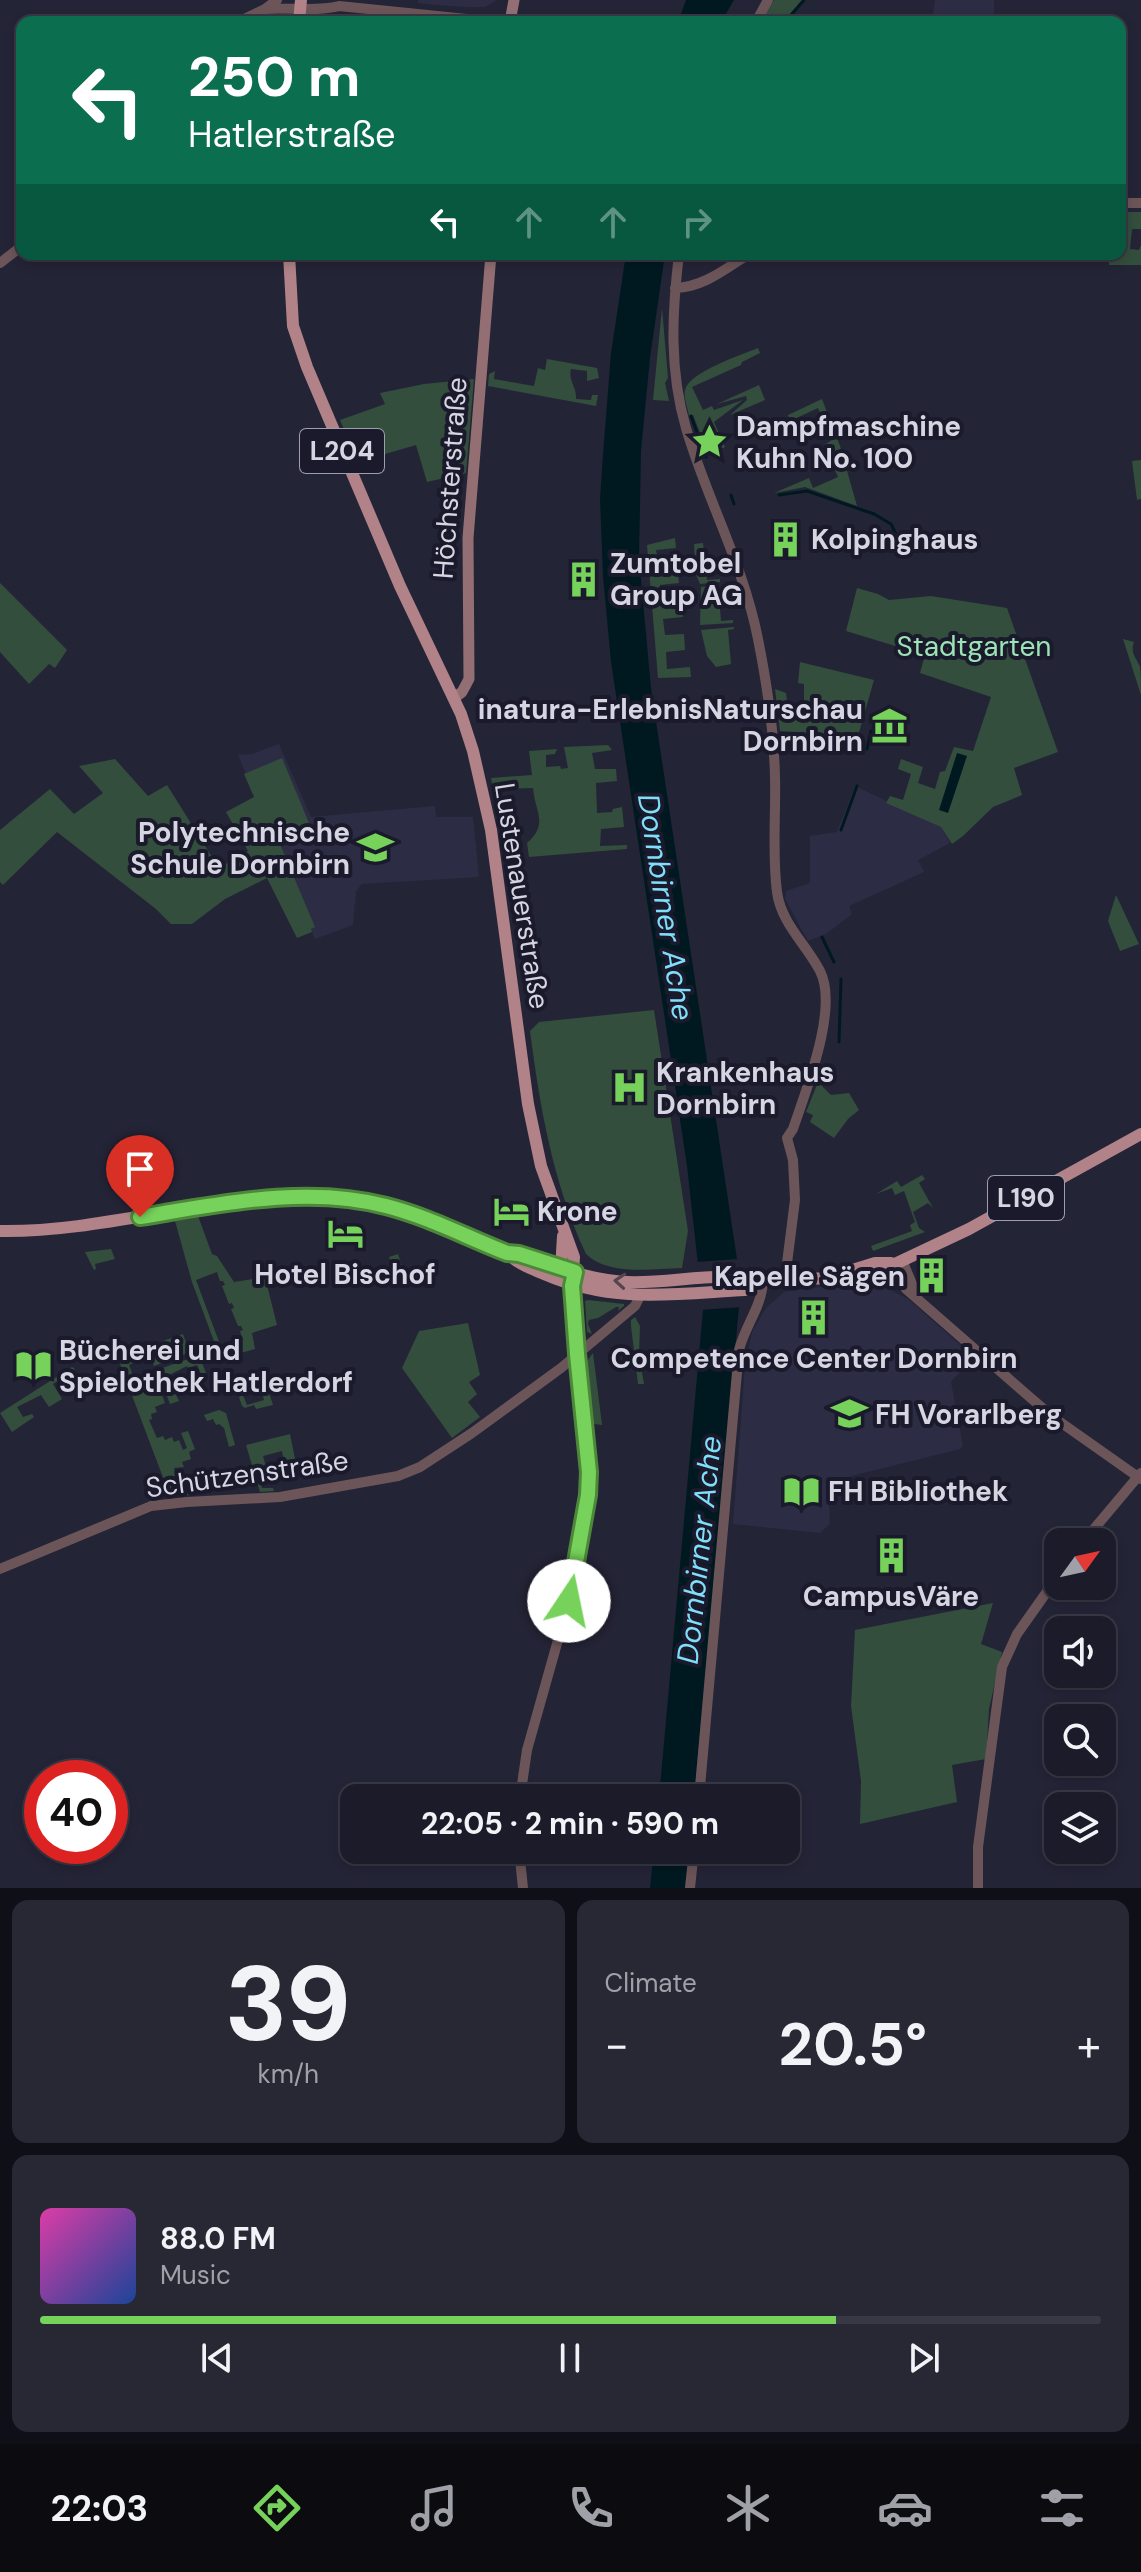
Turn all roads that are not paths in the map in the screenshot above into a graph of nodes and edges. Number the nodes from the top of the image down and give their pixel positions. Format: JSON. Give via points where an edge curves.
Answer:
{"nodes":[{"id":1,"x":277,"y":0,"type":"edge"},
{"id":2,"x":300,"y":3,"type":"edge"},
{"id":3,"x":335,"y":3,"type":"edge"},
{"id":4,"x":265,"y":9,"type":"junction"},
{"id":5,"x":250,"y":16,"type":"edge"},
{"id":6,"x":445,"y":16,"type":"edge"},
{"id":7,"x":16,"y":251,"type":"edge"},
{"id":8,"x":289,"y":260,"type":"edge"},
{"id":9,"x":491,"y":260,"type":"edge"},
{"id":10,"x":678,"y":260,"type":"edge"},
{"id":11,"x":739,"y":260,"type":"edge"},
{"id":12,"x":0,"y":263,"type":"edge"},
{"id":13,"x":675,"y":288,"type":"junction"},
{"id":14,"x":454,"y":698,"type":"junction"},
{"id":15,"x":1141,"y":1134,"type":"edge"},
{"id":16,"x":563,"y":1228,"type":"junction"},
{"id":17,"x":0,"y":1231,"type":"edge"},
{"id":18,"x":507,"y":1253,"type":"junction"},
{"id":19,"x":898,"y":1261,"type":"junction"},
{"id":20,"x":561,"y":1269,"type":"junction"},
{"id":21,"x":574,"y":1279,"type":"junction"},
{"id":22,"x":785,"y":1279,"type":"junction"},
{"id":23,"x":763,"y":1281,"type":"junction"},
{"id":24,"x":693,"y":1286,"type":"junction"},
{"id":25,"x":640,"y":1296,"type":"junction"},
{"id":26,"x":577,"y":1354,"type":"junction"},
{"id":27,"x":1140,"y":1476,"type":"edge"},
{"id":28,"x":1095,"y":1528,"type":"edge"},
{"id":29,"x":0,"y":1569,"type":"edge"},
{"id":30,"x":1044,"y":1596,"type":"edge"},
{"id":31,"x":522,"y":1784,"type":"edge"},
{"id":32,"x":700,"y":1784,"type":"edge"},
{"id":33,"x":520,"y":1864,"type":"edge"},
{"id":34,"x":693,"y":1864,"type":"edge"},
{"id":35,"x":523,"y":1888,"type":"edge"},
{"id":36,"x":690,"y":1888,"type":"edge"},
{"id":37,"x":978,"y":1888,"type":"edge"}],
"edges":[{"from":1,"to":4,"type":"street"},
{"from":2,"to":3,"type":"street","via":[[330,8]]},
{"from":2,"to":4,"type":"street"},
{"from":3,"to":6,"type":"street"},
{"from":4,"to":5,"type":"street"},
{"from":7,"to":12,"type":"street"},
{"from":8,"to":14,"type":"main road","name":"Lustenauerstraße","number":"L204","via":[[293,326],[307,367]]},
{"from":9,"to":14,"type":"main road","name":"Höchsterstraße","via":[[468,538],[469,679]]},
{"from":10,"to":13,"type":"street"},
{"from":11,"to":13,"type":"street","via":[[703,283]]},
{"from":13,"to":22,"type":"street","via":[[672,353],[683,417],[745,584],[765,678],[779,902],[824,982],[826,1012],[787,1138],[795,1200]]},
{"from":14,"to":16,"type":"main road","name":"Lustenauerstraße","number":"L204","via":[[486,802],[528,1104],[541,1166]]},
{"from":15,"to":19,"type":"main road","number":"L190","via":[[969,1229]]},
{"from":16,"to":20,"type":"main road","number":"L204"},
{"from":16,"to":21,"type":"main road","name":"Lustenauerstraße","number":"L204","via":[[574,1257]]},
{"from":17,"to":18,"type":"main road","number":"L190","via":[[319,1197],[385,1205]]},
{"from":18,"to":20,"type":"main road","number":"L190"},
{"from":18,"to":21,"type":"main road","number":"L190","via":[[516,1263]]},
{"from":19,"to":22,"type":"main road","number":"L190","via":[[835,1276]]},
{"from":19,"to":27,"type":"street","via":[[903,1285],[1053,1417]]},
{"from":20,"to":21,"type":"main road","number":"L190"},
{"from":24,"to":21,"type":"main road","number":"L190","one_way":true},
{"from":21,"to":25,"type":"main road","number":"L190","via":[[605,1293]]},
{"from":21,"to":26,"type":"street"},
{"from":22,"to":23,"type":"main road","number":"L190"},
{"from":23,"to":24,"type":"main road","number":"L190"},
{"from":23,"to":32,"type":"street","via":[[739,1350]]},
{"from":24,"to":25,"type":"main road","number":"L190"},
{"from":25,"to":26,"type":"street","name":"Schützenstraße"},
{"from":26,"to":29,"type":"street","name":"Schützenstraße","via":[[472,1433],[398,1476],[280,1497],[151,1506]]},
{"from":26,"to":31,"type":"street","via":[[589,1454],[588,1495],[569,1601]]},
{"from":27,"to":28,"type":"street"},
{"from":30,"to":37,"type":"street","via":[[1002,1667],[978,1847]]},
{"from":33,"to":35,"type":"street"},
{"from":34,"to":36,"type":"street"}]}
